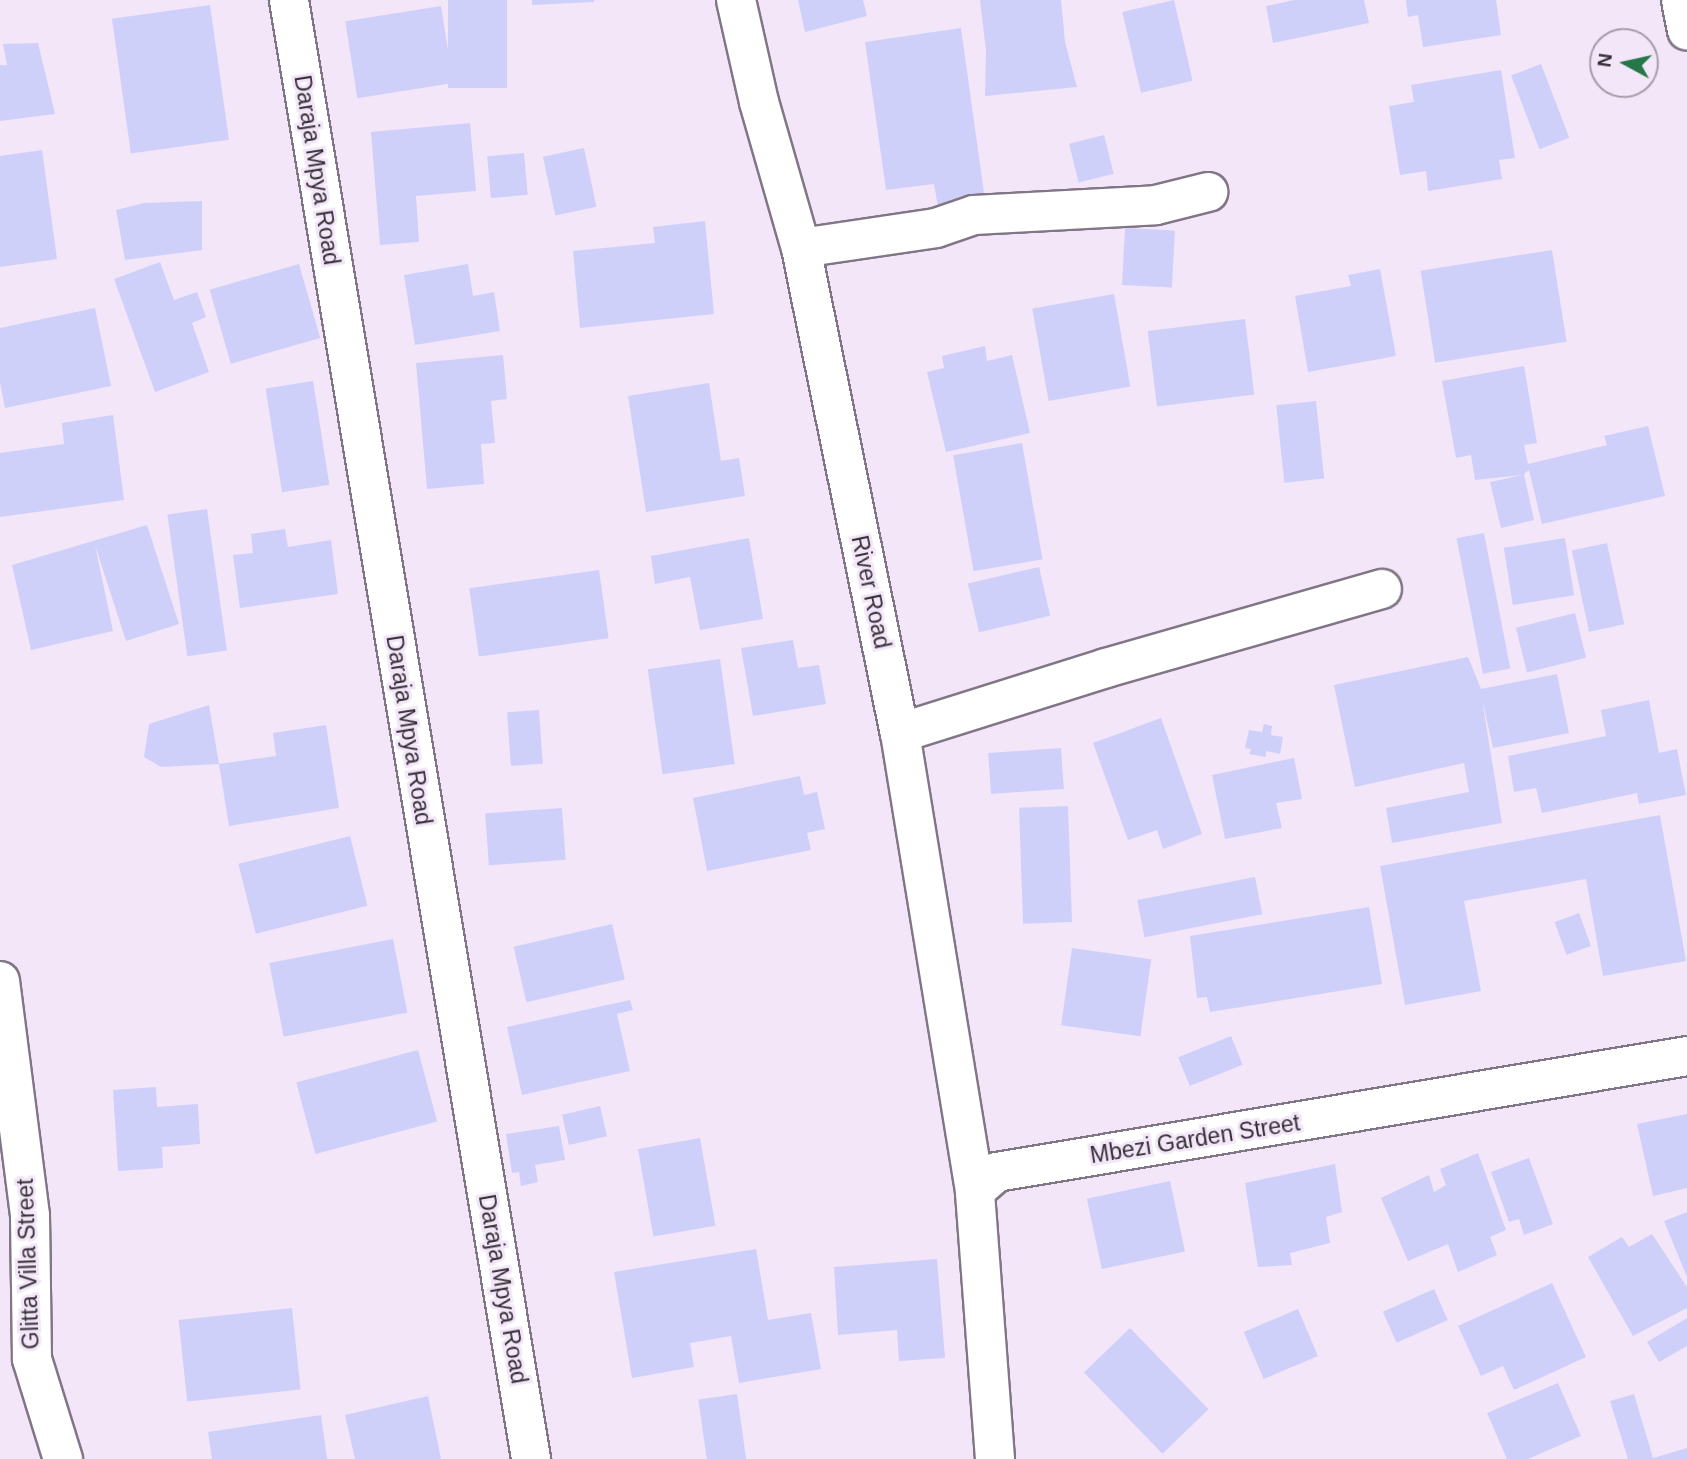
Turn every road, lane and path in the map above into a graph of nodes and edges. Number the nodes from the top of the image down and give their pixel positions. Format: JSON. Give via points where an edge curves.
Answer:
{"nodes":[{"id":1,"x":289,"y":0,"type":"edge"},
{"id":2,"x":736,"y":0,"type":"edge"},
{"id":3,"x":1681,"y":0,"type":"edge"},
{"id":4,"x":1687,"y":30,"type":"edge"},
{"id":5,"x":1209,"y":192,"type":"dead end"},
{"id":6,"x":801,"y":248,"type":"junction"},
{"id":7,"x":1382,"y":589,"type":"dead end"},
{"id":8,"x":900,"y":733,"type":"junction"},
{"id":9,"x":0,"y":981,"type":"edge"},
{"id":10,"x":1687,"y":1056,"type":"edge"},
{"id":11,"x":975,"y":1191,"type":"junction"},
{"id":12,"x":63,"y":1459,"type":"edge"},
{"id":13,"x":531,"y":1459,"type":"edge"},
{"id":14,"x":995,"y":1459,"type":"edge"}],
"edges":[{"from":1,"to":13,"type":"street","name":"Daraja Mpya Road"},
{"from":2,"to":6,"type":"street","name":"River Road","via":[[759,102]]},
{"from":3,"to":4,"type":"street"},
{"from":5,"to":6,"type":"street","via":[[1156,205],[974,215],[936,228]]},
{"from":6,"to":8,"type":"street","name":"River Road"},
{"from":7,"to":8,"type":"street"},
{"from":8,"to":11,"type":"street","name":"River Road"},
{"from":9,"to":12,"type":"street","name":"Glitta Villa Street","via":[[30,1216],[32,1359]]},
{"from":10,"to":11,"type":"street","name":"Mbezi Garden Street","via":[[1007,1170],[997,1172]]},
{"from":11,"to":14,"type":"street"}]}
